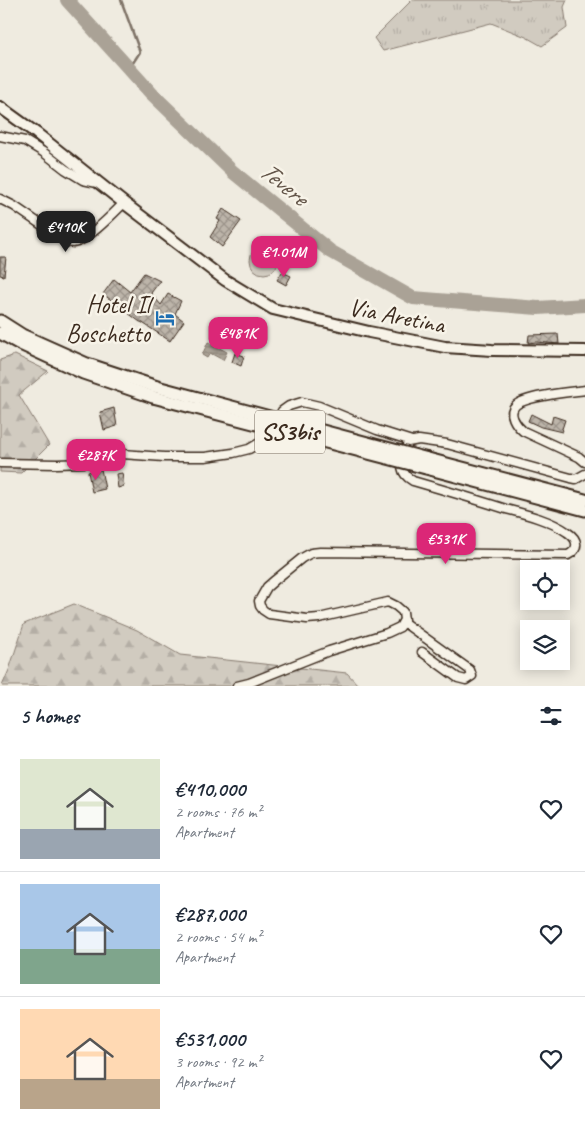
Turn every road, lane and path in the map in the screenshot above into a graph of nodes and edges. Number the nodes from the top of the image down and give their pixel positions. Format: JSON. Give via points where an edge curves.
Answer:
{"nodes":[{"id":1,"x":0,"y":107,"type":"edge"},
{"id":2,"x":0,"y":136,"type":"edge"},
{"id":3,"x":99,"y":183,"type":"junction"},
{"id":4,"x":0,"y":199,"type":"edge"},
{"id":5,"x":124,"y":203,"type":"junction"},
{"id":6,"x":0,"y":321,"type":"edge"},
{"id":7,"x":0,"y":333,"type":"edge"},
{"id":8,"x":585,"y":351,"type":"edge"},
{"id":9,"x":585,"y":390,"type":"edge"},
{"id":10,"x":155,"y":392,"type":"junction"},
{"id":11,"x":412,"y":441,"type":"junction"},
{"id":12,"x":585,"y":462,"type":"edge"},
{"id":13,"x":0,"y":463,"type":"edge"},
{"id":14,"x":427,"y":463,"type":"junction"},
{"id":15,"x":585,"y":474,"type":"edge"},
{"id":16,"x":585,"y":500,"type":"edge"},
{"id":17,"x":585,"y":510,"type":"edge"},
{"id":18,"x":403,"y":622,"type":"junction"},
{"id":19,"x":422,"y":652,"type":"dead end"},
{"id":20,"x":237,"y":686,"type":"edge"}],
"edges":[{"from":1,"to":3,"type":"main road","name":"Via Aretina"},
{"from":2,"to":3,"type":"street","via":[[25,141],[83,180]]},
{"from":3,"to":5,"type":"main road","name":"Via Aretina"},
{"from":4,"to":5,"type":"street","via":[[73,243],[107,221]]},
{"from":5,"to":8,"type":"main road","name":"Via Aretina","via":[[225,280],[272,309],[444,347]]},
{"from":6,"to":10,"type":"highway","number":"SS3bis","via":[[22,335]]},
{"from":7,"to":10,"type":"highway","number":"SS3bis","via":[[83,373]]},
{"from":9,"to":12,"type":"street","via":[[523,401],[513,409],[512,416],[523,431]]},
{"from":10,"to":14,"type":"highway","number":"SS3bis","bridge":true},
{"from":11,"to":13,"type":"street","via":[[302,402],[282,411],[262,442],[233,453],[205,457],[122,454],[83,463]]},
{"from":11,"to":15,"type":"street","via":[[447,444],[576,479]]},
{"from":11,"to":18,"type":"street","via":[[407,445],[402,468],[408,478],[540,519],[568,532],[574,538],[576,548],[568,555],[311,553],[267,587],[259,601],[268,614],[307,619],[388,602],[403,612]]},
{"from":14,"to":16,"type":"highway","number":"SS3bis"},
{"from":14,"to":17,"type":"highway","number":"SS3bis"},
{"from":18,"to":19,"type":"street","via":[[470,670],[472,676],[466,680],[458,678]]},
{"from":18,"to":20,"type":"street","via":[[387,633]]}]}
